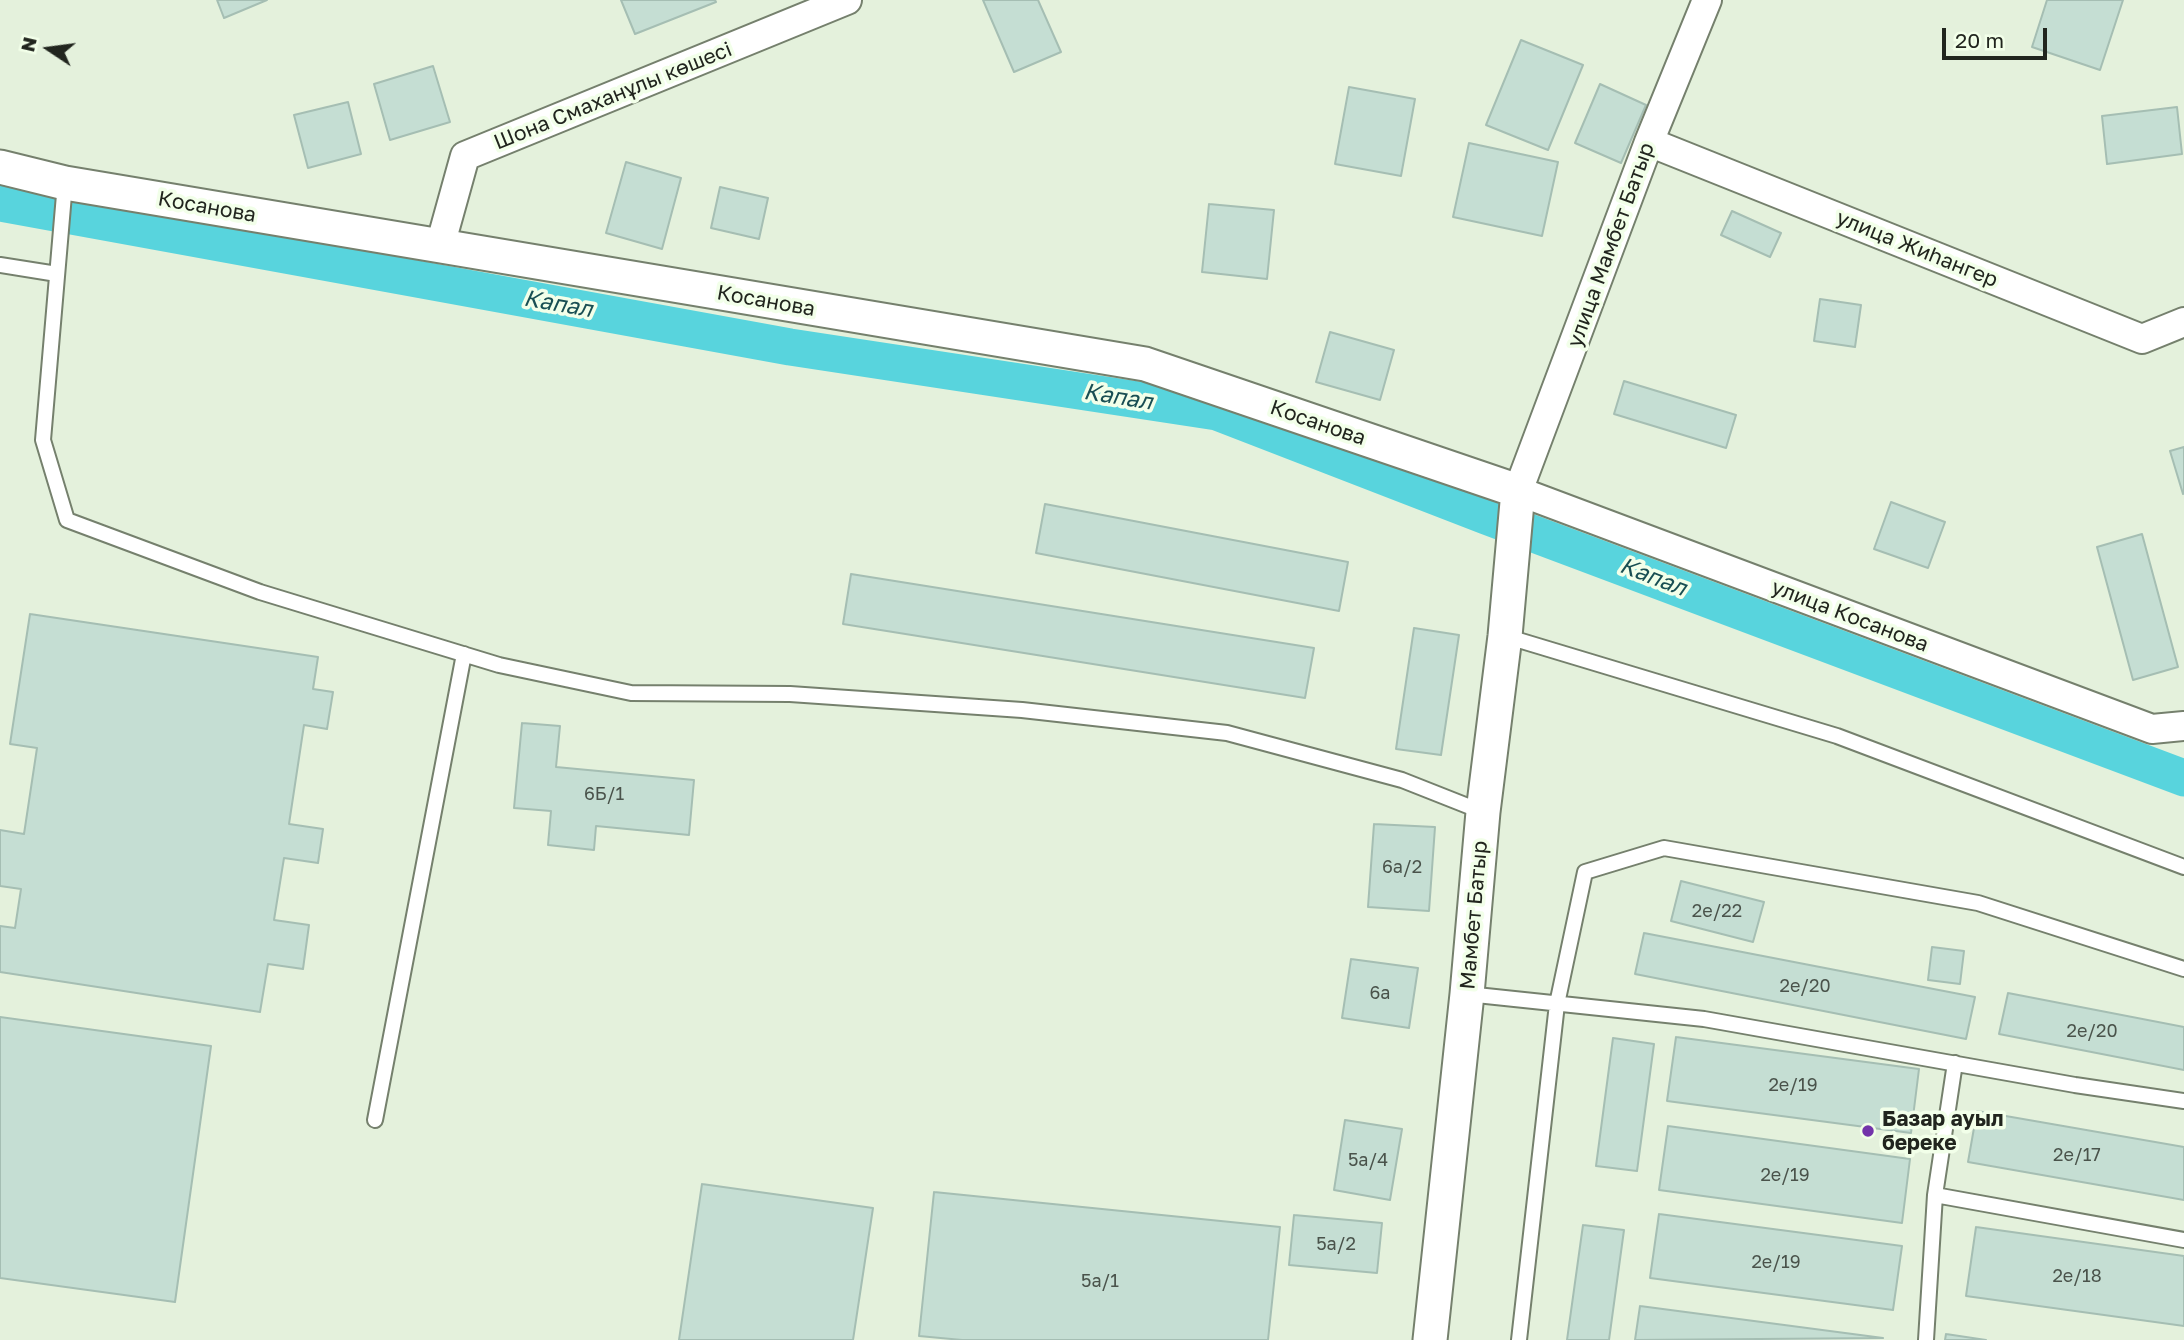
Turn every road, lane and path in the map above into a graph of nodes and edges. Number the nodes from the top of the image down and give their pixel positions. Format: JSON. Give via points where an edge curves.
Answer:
{"nodes":[{"id":1,"x":847,"y":0,"type":"edge"},
{"id":2,"x":1707,"y":0,"type":"edge"},
{"id":3,"x":1649,"y":142,"type":"junction"},
{"id":4,"x":0,"y":167,"type":"edge"},
{"id":5,"x":65,"y":183,"type":"junction"},
{"id":6,"x":440,"y":246,"type":"junction"},
{"id":7,"x":0,"y":265,"type":"edge"},
{"id":8,"x":57,"y":274,"type":"junction"},
{"id":9,"x":2184,"y":322,"type":"edge"},
{"id":10,"x":1518,"y":491,"type":"junction"},
{"id":11,"x":1505,"y":636,"type":"junction"},
{"id":12,"x":464,"y":654,"type":"junction"},
{"id":13,"x":2184,"y":726,"type":"edge"},
{"id":14,"x":2151,"y":729,"type":"junction"},
{"id":15,"x":2184,"y":743,"type":"edge"},
{"id":16,"x":1483,"y":812,"type":"junction"},
{"id":17,"x":2184,"y":867,"type":"edge"},
{"id":18,"x":2184,"y":970,"type":"edge"},
{"id":19,"x":1467,"y":994,"type":"junction"},
{"id":20,"x":1557,"y":1004,"type":"junction"},
{"id":21,"x":1955,"y":1063,"type":"junction"},
{"id":22,"x":2184,"y":1101,"type":"edge"},
{"id":23,"x":375,"y":1120,"type":"dead end"},
{"id":24,"x":1936,"y":1195,"type":"junction"},
{"id":25,"x":2184,"y":1240,"type":"edge"},
{"id":26,"x":1430,"y":1340,"type":"edge"},
{"id":27,"x":1519,"y":1340,"type":"edge"},
{"id":28,"x":1926,"y":1340,"type":"edge"}],
"edges":[{"from":1,"to":6,"type":"street","name":"Шона Смаханұлы көшесі","via":[[465,156]]},
{"from":2,"to":3,"type":"street","name":"улица Мамбет Батыр"},
{"from":3,"to":9,"type":"street","name":"улица Жиhангер","via":[[2141,339]]},
{"from":3,"to":10,"type":"street","name":"улица Мамбет Батыр"},
{"from":4,"to":5,"type":"street","name":"Косанова"},
{"from":5,"to":6,"type":"street","name":"Косанова"},
{"from":5,"to":8,"type":"lane"},
{"from":6,"to":10,"type":"street","name":"Косанова","via":[[1145,365]]},
{"from":7,"to":8,"type":"lane"},
{"from":8,"to":12,"type":"lane","via":[[43,440],[67,520],[260,592]]},
{"from":10,"to":11,"type":"street","name":"Мамбет Батыр"},
{"from":10,"to":14,"type":"street","name":"улица Косанова"},
{"from":11,"to":16,"type":"street","name":"Мамбет Батыр"},
{"from":11,"to":17,"type":"lane","via":[[1837,736]]},
{"from":12,"to":16,"type":"lane","via":[[631,693],[790,694],[1022,710],[1227,733],[1402,780]]},
{"from":12,"to":23,"type":"lane"},
{"from":13,"to":14,"type":"street","name":"улица Косанова"},
{"from":14,"to":15,"type":"street"},
{"from":16,"to":19,"type":"street","name":"Мамбет Батыр"},
{"from":18,"to":20,"type":"lane","via":[[1978,903],[1664,848],[1585,872]]},
{"from":19,"to":20,"type":"lane"},
{"from":19,"to":26,"type":"street","name":"Мамбет Батыр"},
{"from":20,"to":21,"type":"lane","via":[[1704,1018]]},
{"from":20,"to":27,"type":"lane"},
{"from":21,"to":22,"type":"lane"},
{"from":21,"to":24,"type":"lane"},
{"from":24,"to":25,"type":"lane"},
{"from":24,"to":28,"type":"lane"}]}
